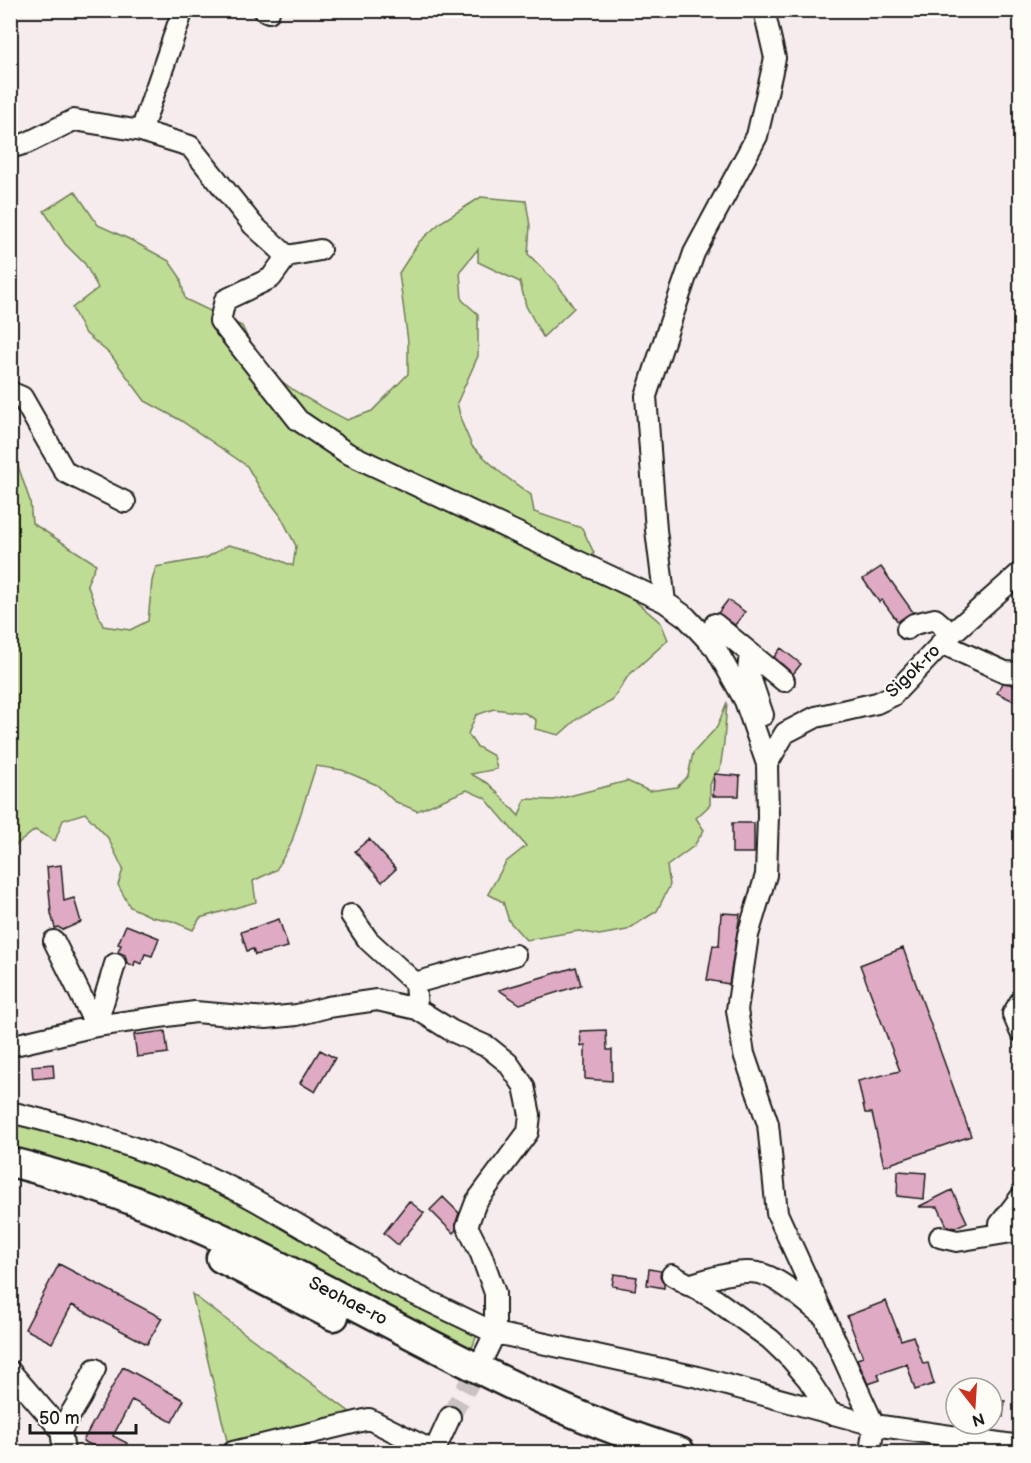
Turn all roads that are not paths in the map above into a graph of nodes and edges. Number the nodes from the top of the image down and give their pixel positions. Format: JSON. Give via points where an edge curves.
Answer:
{"nodes":[{"id":1,"x":183,"y":10,"type":"edge"},
{"id":2,"x":764,"y":10,"type":"edge"},
{"id":3,"x":141,"y":131,"type":"junction"},
{"id":4,"x":10,"y":148,"type":"edge"},
{"id":5,"x":320,"y":250,"type":"dead end"},
{"id":6,"x":287,"y":256,"type":"junction"},
{"id":7,"x":10,"y":392,"type":"edge"},
{"id":8,"x":125,"y":502,"type":"dead end"},
{"id":9,"x":1020,"y":573,"type":"edge"},
{"id":10,"x":666,"y":602,"type":"junction"},
{"id":11,"x":715,"y":624,"type":"dead end"},
{"id":12,"x":907,"y":628,"type":"dead end"},
{"id":13,"x":944,"y":640,"type":"junction"},
{"id":14,"x":750,"y":653,"type":"junction"},
{"id":15,"x":1020,"y":673,"type":"edge"},
{"id":16,"x":784,"y":681,"type":"dead end"},
{"id":17,"x":772,"y":756,"type":"junction"},
{"id":18,"x":351,"y":915,"type":"dead end"},
{"id":19,"x":54,"y":941,"type":"dead end"},
{"id":20,"x":515,"y":955,"type":"dead end"},
{"id":21,"x":114,"y":964,"type":"dead end"},
{"id":22,"x":415,"y":983,"type":"junction"},
{"id":23,"x":1020,"y":1002,"type":"edge"},
{"id":24,"x":417,"y":1009,"type":"junction"},
{"id":25,"x":96,"y":1026,"type":"junction"},
{"id":26,"x":1020,"y":1031,"type":"edge"},
{"id":27,"x":10,"y":1046,"type":"edge"},
{"id":28,"x":10,"y":1112,"type":"edge"},
{"id":29,"x":10,"y":1162,"type":"edge"},
{"id":30,"x":10,"y":1181,"type":"edge"},
{"id":31,"x":1020,"y":1198,"type":"edge"},
{"id":32,"x":1019,"y":1233,"type":"edge"},
{"id":33,"x":940,"y":1237,"type":"dead end"},
{"id":34,"x":825,"y":1318,"type":"junction"},
{"id":35,"x":495,"y":1333,"type":"junction"},
{"id":36,"x":482,"y":1360,"type":"tunnel mouth"},
{"id":37,"x":94,"y":1369,"type":"dead end"},
{"id":38,"x":10,"y":1371,"type":"edge"},
{"id":39,"x":831,"y":1414,"type":"junction"},
{"id":40,"x":450,"y":1417,"type":"tunnel mouth"},
{"id":41,"x":874,"y":1425,"type":"junction"},
{"id":42,"x":61,"y":1430,"type":"junction"},
{"id":43,"x":1020,"y":1446,"type":"edge"},
{"id":44,"x":64,"y":1452,"type":"edge"},
{"id":45,"x":233,"y":1452,"type":"edge"},
{"id":46,"x":434,"y":1452,"type":"edge"},
{"id":47,"x":620,"y":1452,"type":"edge"},
{"id":48,"x":680,"y":1452,"type":"edge"},
{"id":49,"x":870,"y":1452,"type":"edge"}],
"edges":[{"from":1,"to":3,"type":"street"},
{"from":2,"to":10,"type":"street","via":[[775,58],[757,136],[694,253],[646,396]]},
{"from":3,"to":4,"type":"street","via":[[74,120]]},
{"from":3,"to":6,"type":"street","via":[[190,146],[253,225]]},
{"from":5,"to":6,"type":"street"},
{"from":6,"to":10,"type":"street","via":[[270,278],[225,300],[220,321],[298,420],[347,453]]},
{"from":7,"to":8,"type":"street","via":[[22,397],[65,472]]},
{"from":9,"to":13,"type":"street","name":"Sigok-ro"},
{"from":10,"to":17,"type":"street","via":[[686,617],[716,650]]},
{"from":11,"to":14,"type":"street"},
{"from":12,"to":13,"type":"street","via":[[935,619],[943,626]]},
{"from":13,"to":15,"type":"street","via":[[1005,672]]},
{"from":13,"to":17,"type":"street","name":"Sigok-ro","via":[[892,696],[816,717],[786,733]]},
{"from":14,"to":16,"type":"street"},
{"from":14,"to":17,"type":"street","via":[[748,671]]},
{"from":17,"to":34,"type":"street","via":[[766,875],[748,935],[737,1010],[744,1054],[768,1124],[777,1213]]},
{"from":18,"to":22,"type":"street","via":[[369,940]]},
{"from":19,"to":25,"type":"street"},
{"from":20,"to":22,"type":"street"},
{"from":21,"to":25,"type":"street"},
{"from":22,"to":24,"type":"street"},
{"from":23,"to":26,"type":"street","via":[[1013,1014]]},
{"from":24,"to":25,"type":"street","via":[[377,1000],[266,1018],[195,1012]]},
{"from":24,"to":35,"type":"street","via":[[488,1047],[508,1063],[524,1086],[530,1115],[528,1132],[476,1202],[467,1226],[495,1293]]},
{"from":25,"to":27,"type":"street"},
{"from":28,"to":35,"type":"street","via":[[61,1124],[164,1159],[236,1190],[368,1266],[387,1281]]},
{"from":29,"to":48,"type":"highway","name":"Seohae-ro","via":[[124,1196],[185,1221],[276,1263],[518,1388],[595,1422]]},
{"from":30,"to":47,"type":"highway","name":"Seohae-ro","via":[[187,1241],[517,1408]]},
{"from":31,"to":32,"type":"street","via":[[1000,1224]]},
{"from":32,"to":33,"type":"street","via":[[957,1241]]},
{"from":34,"to":39,"type":"street","via":[[791,1290],[760,1273],[680,1280],[713,1298],[770,1339],[808,1379]]},
{"from":34,"to":41,"type":"street"},
{"from":35,"to":36,"type":"street"},
{"from":35,"to":39,"type":"street","via":[[698,1377]]},
{"from":37,"to":42,"type":"street"},
{"from":38,"to":42,"type":"street"},
{"from":39,"to":41,"type":"street"},
{"from":40,"to":46,"type":"street"},
{"from":41,"to":43,"type":"street"},
{"from":41,"to":49,"type":"street"},
{"from":42,"to":44,"type":"street"},
{"from":45,"to":46,"type":"street","via":[[369,1419]]}]}
